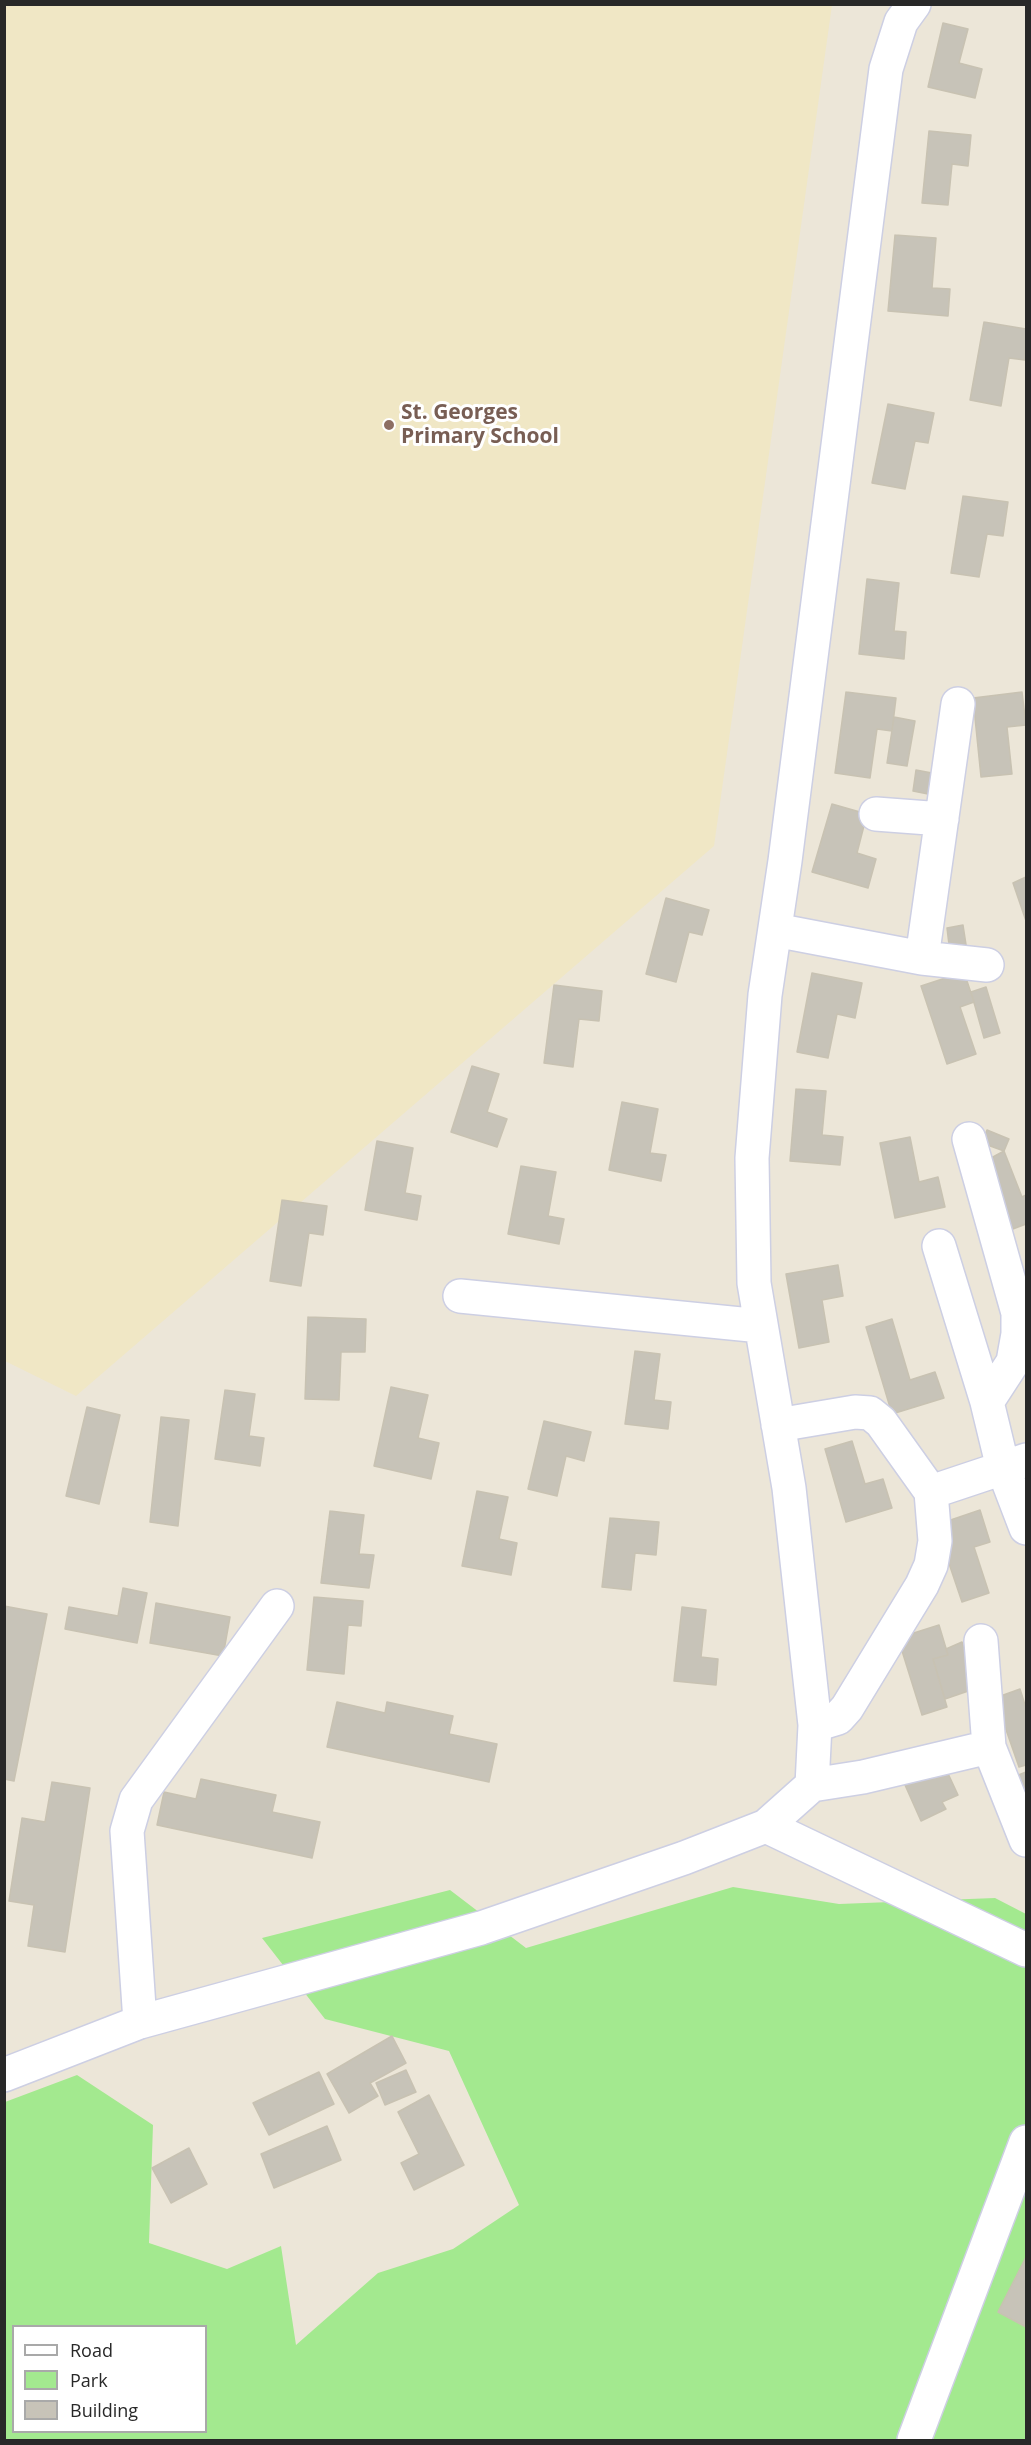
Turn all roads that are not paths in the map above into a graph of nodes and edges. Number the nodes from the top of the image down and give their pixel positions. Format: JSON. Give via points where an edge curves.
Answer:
{"nodes":[{"id":1,"x":914,"y":4,"type":"edge"},
{"id":2,"x":958,"y":704,"type":"dead end"},
{"id":3,"x":876,"y":814,"type":"dead end"},
{"id":4,"x":942,"y":819,"type":"junction"},
{"id":5,"x":775,"y":930,"type":"junction"},
{"id":6,"x":922,"y":958,"type":"junction"},
{"id":7,"x":987,"y":965,"type":"dead end"},
{"id":8,"x":969,"y":1139,"type":"dead end"},
{"id":9,"x":939,"y":1246,"type":"dead end"},
{"id":10,"x":460,"y":1296,"type":"dead end"},
{"id":11,"x":761,"y":1326,"type":"junction"},
{"id":12,"x":987,"y":1402,"type":"junction"},
{"id":13,"x":778,"y":1425,"type":"junction"},
{"id":14,"x":1015,"y":1464,"type":"edge"},
{"id":15,"x":931,"y":1492,"type":"junction"},
{"id":16,"x":1026,"y":1528,"type":"edge"},
{"id":17,"x":277,"y":1606,"type":"dead end"},
{"id":18,"x":981,"y":1641,"type":"dead end"},
{"id":19,"x":815,"y":1725,"type":"junction"},
{"id":20,"x":989,"y":1747,"type":"junction"},
{"id":21,"x":812,"y":1785,"type":"junction"},
{"id":22,"x":766,"y":1827,"type":"junction"},
{"id":23,"x":1026,"y":1840,"type":"edge"},
{"id":24,"x":1026,"y":1950,"type":"edge"},
{"id":25,"x":140,"y":2022,"type":"junction"},
{"id":26,"x":4,"y":2075,"type":"edge"},
{"id":27,"x":1026,"y":2142,"type":"edge"},
{"id":28,"x":914,"y":2440,"type":"edge"}],
"edges":[{"from":1,"to":5,"type":"street","via":[[901,22],[886,69]]},
{"from":2,"to":4,"type":"street"},
{"from":3,"to":4,"type":"street"},
{"from":4,"to":6,"type":"street"},
{"from":5,"to":6,"type":"street"},
{"from":5,"to":11,"type":"street","via":[[765,995],[752,1158],[754,1283]]},
{"from":6,"to":7,"type":"street"},
{"from":8,"to":12,"type":"street","via":[[1018,1313],[1013,1362]]},
{"from":9,"to":12,"type":"street"},
{"from":10,"to":11,"type":"street"},
{"from":11,"to":13,"type":"street"},
{"from":12,"to":14,"type":"street"},
{"from":13,"to":15,"type":"street","via":[[870,1413],[881,1422]]},
{"from":13,"to":19,"type":"street","via":[[789,1488]]},
{"from":14,"to":15,"type":"street"},
{"from":14,"to":16,"type":"street"},
{"from":15,"to":19,"type":"street","via":[[935,1542],[922,1585],[847,1708],[838,1718]]},
{"from":17,"to":25,"type":"street","via":[[135,1800],[127,1831]]},
{"from":18,"to":20,"type":"street"},
{"from":19,"to":21,"type":"street"},
{"from":20,"to":21,"type":"street"},
{"from":20,"to":23,"type":"street"},
{"from":21,"to":22,"type":"street"},
{"from":22,"to":24,"type":"street"},
{"from":22,"to":25,"type":"street","via":[[481,1928]]},
{"from":25,"to":26,"type":"street"},
{"from":27,"to":28,"type":"street"}]}
